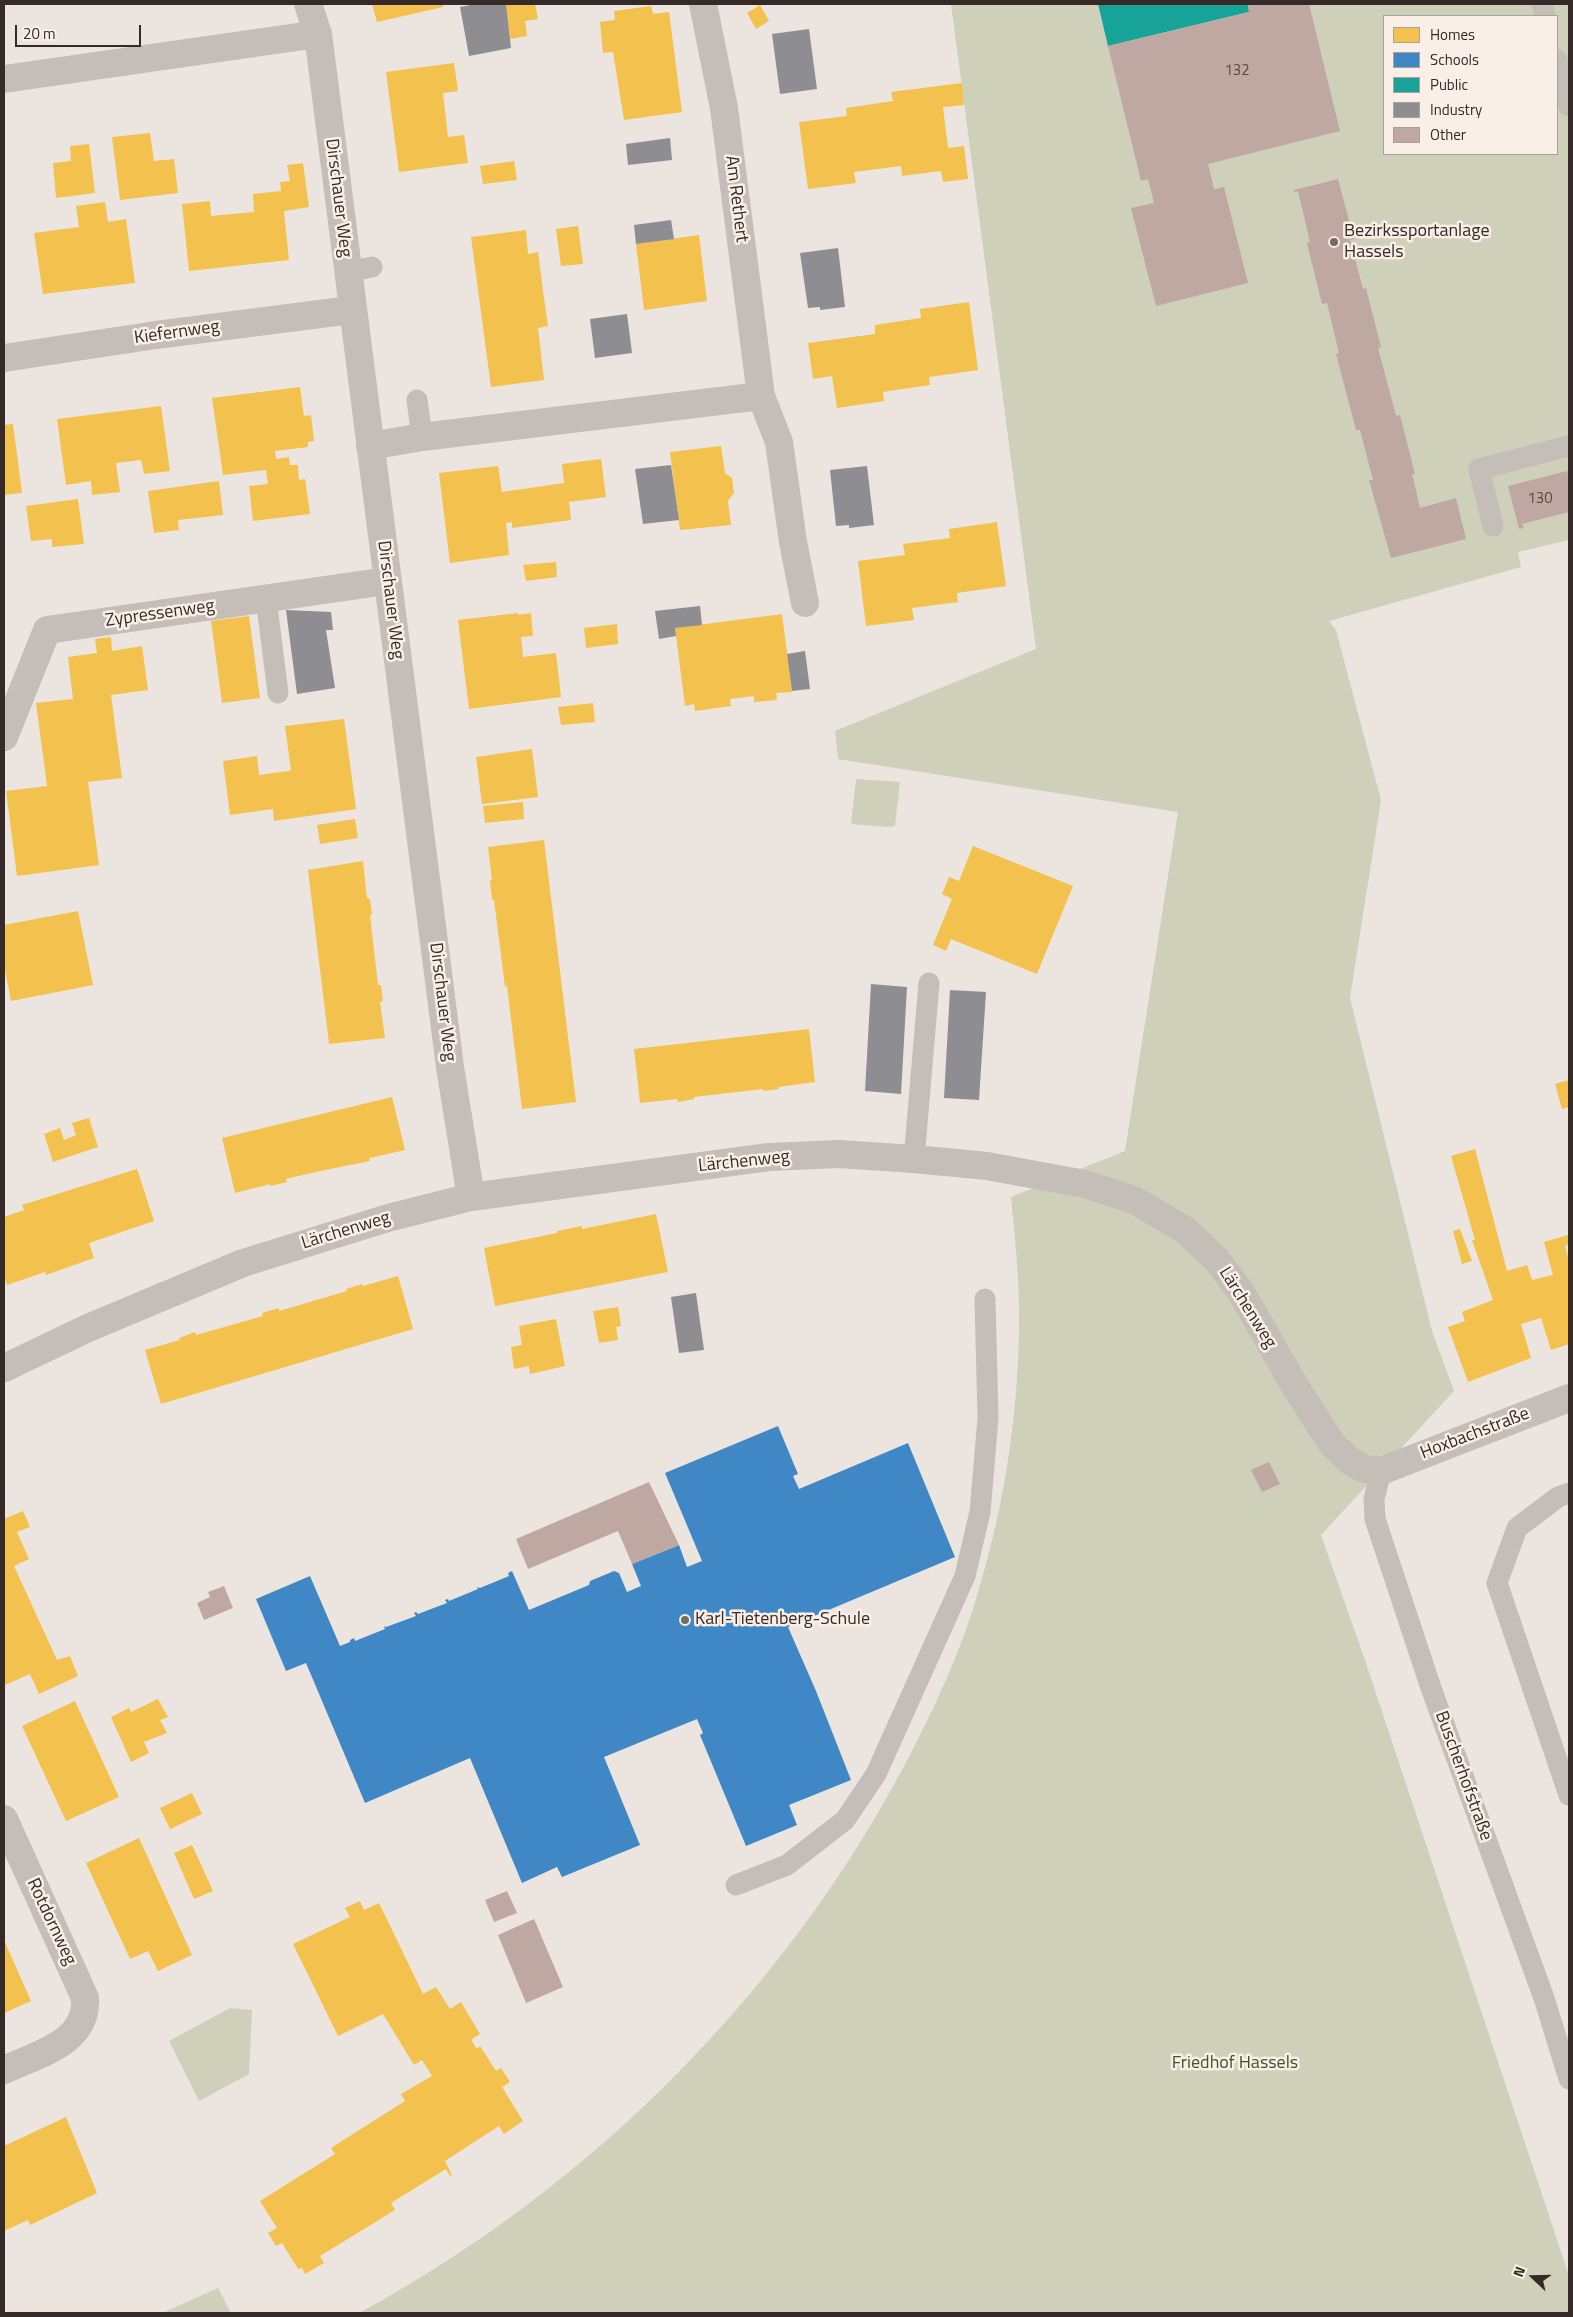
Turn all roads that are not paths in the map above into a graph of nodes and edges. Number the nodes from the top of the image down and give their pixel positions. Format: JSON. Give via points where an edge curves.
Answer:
{"nodes":[{"id":1,"x":308,"y":4,"type":"edge"},
{"id":2,"x":703,"y":4,"type":"edge"},
{"id":3,"x":318,"y":34,"type":"junction"},
{"id":4,"x":1558,"y":64,"type":"edge"},
{"id":5,"x":4,"y":79,"type":"edge"},
{"id":6,"x":1569,"y":106,"type":"edge"},
{"id":7,"x":352,"y":310,"type":"junction"},
{"id":8,"x":4,"y":358,"type":"edge"},
{"id":9,"x":761,"y":396,"type":"junction"},
{"id":10,"x":417,"y":400,"type":"dead end"},
{"id":11,"x":422,"y":437,"type":"junction"},
{"id":12,"x":370,"y":446,"type":"junction"},
{"id":13,"x":1569,"y":446,"type":"edge"},
{"id":14,"x":1493,"y":526,"type":"dead end"},
{"id":15,"x":387,"y":581,"type":"junction"},
{"id":16,"x":266,"y":598,"type":"junction"},
{"id":17,"x":804,"y":603,"type":"dead end"},
{"id":18,"x":278,"y":693,"type":"dead end"},
{"id":19,"x":4,"y":737,"type":"edge"},
{"id":20,"x":929,"y":983,"type":"dead end"},
{"id":21,"x":914,"y":1159,"type":"junction"},
{"id":22,"x":471,"y":1196,"type":"junction"},
{"id":23,"x":985,"y":1299,"type":"dead end"},
{"id":24,"x":4,"y":1368,"type":"edge"},
{"id":25,"x":1569,"y":1398,"type":"edge"},
{"id":26,"x":1382,"y":1471,"type":"junction"},
{"id":27,"x":1569,"y":1493,"type":"edge"},
{"id":28,"x":1569,"y":1795,"type":"edge"},
{"id":29,"x":4,"y":1819,"type":"edge"},
{"id":30,"x":736,"y":1885,"type":"dead end"},
{"id":31,"x":4,"y":2070,"type":"edge"},
{"id":32,"x":1569,"y":2079,"type":"edge"}],
"edges":[{"from":1,"to":3,"type":"street","name":"Dirschauer Weg"},
{"from":2,"to":9,"type":"street","name":"Am Rethert","via":[[727,125]]},
{"from":3,"to":5,"type":"street"},
{"from":3,"to":7,"type":"street","name":"Dirschauer Weg","via":[[360,269]]},
{"from":4,"to":6,"type":"lane"},
{"from":7,"to":8,"type":"street","name":"Kiefernweg"},
{"from":7,"to":12,"type":"street","name":"Dirschauer Weg"},
{"from":9,"to":11,"type":"street"},
{"from":9,"to":17,"type":"street","name":"Am Rethert","via":[[778,442]]},
{"from":10,"to":11,"type":"lane"},
{"from":11,"to":12,"type":"street"},
{"from":12,"to":15,"type":"street","name":"Dirschauer Weg"},
{"from":13,"to":14,"type":"lane","via":[[1479,469]]},
{"from":15,"to":16,"type":"street","name":"Zypressenweg"},
{"from":15,"to":22,"type":"street","name":"Dirschauer Weg","via":[[450,1067]]},
{"from":16,"to":18,"type":"lane"},
{"from":16,"to":19,"type":"street","name":"Zypressenweg","via":[[47,630]]},
{"from":20,"to":21,"type":"lane"},
{"from":21,"to":22,"type":"street","name":"Lärchenweg","via":[[839,1154],[769,1158]]},
{"from":21,"to":26,"type":"street","name":"Lärchenweg","via":[[987,1166],[1085,1184],[1134,1200],[1185,1230],[1216,1258],[1241,1292],[1332,1444],[1364,1469]]},
{"from":22,"to":24,"type":"street","name":"Lärchenweg","via":[[243,1263],[88,1328]]},
{"from":23,"to":30,"type":"lane","via":[[987,1428],[980,1512],[964,1576],[876,1774],[845,1820],[787,1865]]},
{"from":25,"to":26,"type":"street","name":"Hoxbachstraße"},
{"from":26,"to":32,"type":"lane","name":"Buscherhofstraße","via":[[1374,1499],[1375,1519],[1431,1688],[1544,1998]]},
{"from":27,"to":28,"type":"lane","via":[[1558,1497],[1517,1528],[1497,1583]]},
{"from":29,"to":31,"type":"street","name":"Rotdornweg","via":[[85,1998],[86,2010],[72,2036]]}]}
